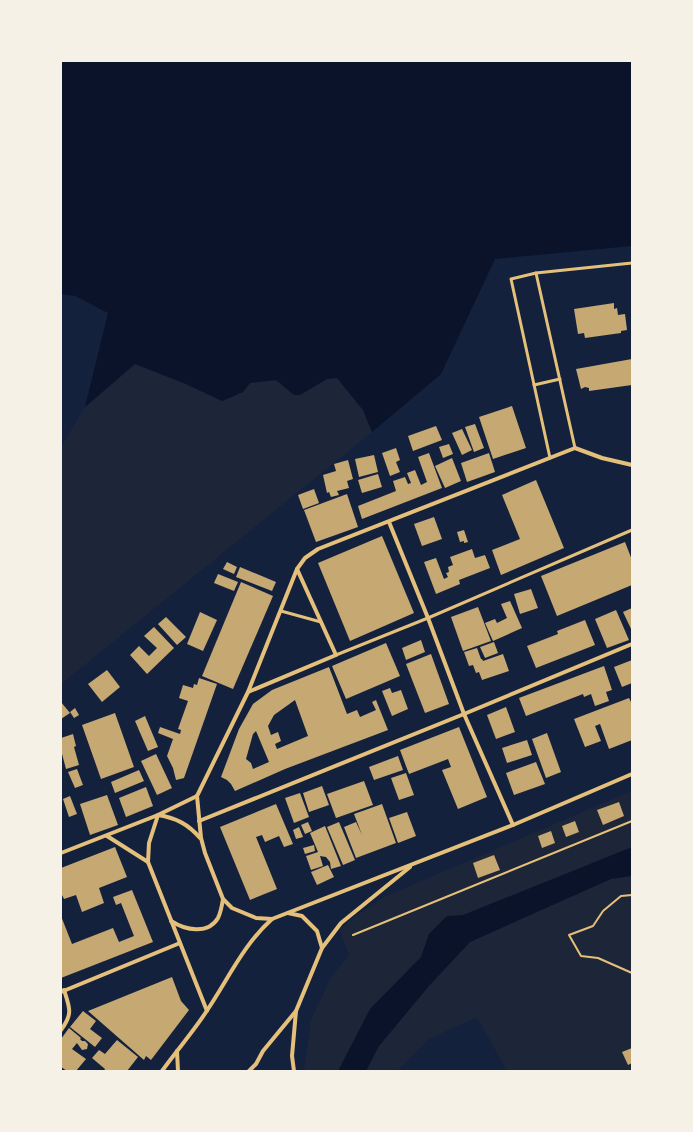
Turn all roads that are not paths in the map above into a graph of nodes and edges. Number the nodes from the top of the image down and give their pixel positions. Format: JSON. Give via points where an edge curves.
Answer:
{"nodes":[{"id":1,"x":632,"y":262,"type":"edge"},
{"id":2,"x":536,"y":273,"type":"junction"},
{"id":3,"x":560,"y":379,"type":"junction"},
{"id":4,"x":534,"y":385,"type":"junction"},
{"id":5,"x":575,"y":448,"type":"junction"},
{"id":6,"x":550,"y":458,"type":"junction"},
{"id":7,"x":632,"y":465,"type":"edge"},
{"id":8,"x":389,"y":522,"type":"junction"},
{"id":9,"x":632,"y":530,"type":"edge"},
{"id":10,"x":297,"y":569,"type":"junction"},
{"id":11,"x":281,"y":611,"type":"junction"},
{"id":12,"x":428,"y":618,"type":"junction"},
{"id":13,"x":322,"y":622,"type":"junction"},
{"id":14,"x":632,"y":644,"type":"edge"},
{"id":15,"x":336,"y":655,"type":"junction"},
{"id":16,"x":248,"y":692,"type":"junction"},
{"id":17,"x":464,"y":714,"type":"junction"},
{"id":18,"x":632,"y":774,"type":"edge"},
{"id":19,"x":197,"y":796,"type":"junction"},
{"id":20,"x":158,"y":815,"type":"junction"},
{"id":21,"x":199,"y":822,"type":"junction"},
{"id":22,"x":513,"y":825,"type":"junction"},
{"id":23,"x":107,"y":836,"type":"junction"},
{"id":24,"x":200,"y":838,"type":"junction"},
{"id":25,"x":61,"y":854,"type":"edge"},
{"id":26,"x":148,"y":862,"type":"junction"},
{"id":27,"x":414,"y":864,"type":"junction"},
{"id":28,"x":223,"y":899,"type":"junction"},
{"id":29,"x":288,"y":913,"type":"junction"},
{"id":30,"x":272,"y":919,"type":"junction"},
{"id":31,"x":171,"y":921,"type":"junction"},
{"id":32,"x":180,"y":944,"type":"junction"},
{"id":33,"x":322,"y":948,"type":"junction"},
{"id":34,"x":63,"y":991,"type":"edge"},
{"id":35,"x":207,"y":1011,"type":"junction"},
{"id":36,"x":296,"y":1011,"type":"junction"},
{"id":37,"x":61,"y":1030,"type":"edge"},
{"id":38,"x":176,"y":1051,"type":"junction"},
{"id":39,"x":162,"y":1071,"type":"edge"},
{"id":40,"x":178,"y":1071,"type":"edge"},
{"id":41,"x":249,"y":1071,"type":"edge"},
{"id":42,"x":294,"y":1071,"type":"edge"}],
"edges":[{"from":1,"to":2,"type":"lane"},
{"from":2,"to":3,"type":"lane"},
{"from":2,"to":4,"type":"lane","via":[[511,279]]},
{"from":3,"to":4,"type":"lane"},
{"from":3,"to":5,"type":"lane"},
{"from":4,"to":6,"type":"lane"},
{"from":5,"to":6,"type":"street"},
{"from":5,"to":7,"type":"street"},
{"from":6,"to":8,"type":"street"},
{"from":8,"to":10,"type":"street","via":[[318,549],[305,558]]},
{"from":8,"to":12,"type":"street"},
{"from":9,"to":12,"type":"lane"},
{"from":10,"to":11,"type":"street"},
{"from":10,"to":13,"type":"street"},
{"from":11,"to":13,"type":"lane"},
{"from":11,"to":16,"type":"street"},
{"from":12,"to":15,"type":"lane"},
{"from":12,"to":17,"type":"street"},
{"from":13,"to":15,"type":"street"},
{"from":14,"to":17,"type":"street"},
{"from":15,"to":16,"type":"street"},
{"from":16,"to":19,"type":"street"},
{"from":17,"to":21,"type":"street"},
{"from":17,"to":22,"type":"street"},
{"from":18,"to":22,"type":"street"},
{"from":19,"to":20,"type":"street"},
{"from":19,"to":21,"type":"street"},
{"from":20,"to":23,"type":"street"},
{"from":20,"to":24,"type":"street","via":[[179,820]]},
{"from":20,"to":26,"type":"street","via":[[149,843]]},
{"from":21,"to":24,"type":"street"},
{"from":22,"to":27,"type":"street"},
{"from":23,"to":25,"type":"street"},
{"from":23,"to":26,"type":"street"},
{"from":24,"to":28,"type":"street"},
{"from":26,"to":31,"type":"street"},
{"from":27,"to":29,"type":"street"},
{"from":27,"to":33,"type":"street","via":[[341,923]]},
{"from":28,"to":30,"type":"street","via":[[232,908],[256,918]]},
{"from":28,"to":31,"type":"street","via":[[217,918],[202,929],[193,930]]},
{"from":29,"to":30,"type":"street"},
{"from":29,"to":33,"type":"street","via":[[302,916],[317,931]]},
{"from":30,"to":35,"type":"street","via":[[245,950]]},
{"from":31,"to":32,"type":"street"},
{"from":32,"to":34,"type":"street"},
{"from":32,"to":35,"type":"street"},
{"from":33,"to":36,"type":"street"},
{"from":34,"to":37,"type":"street","via":[[70,1006],[70,1015]]},
{"from":35,"to":38,"type":"street"},
{"from":36,"to":41,"type":"street"},
{"from":36,"to":42,"type":"street","via":[[292,1056]]},
{"from":38,"to":39,"type":"street"},
{"from":38,"to":40,"type":"street"}]}
